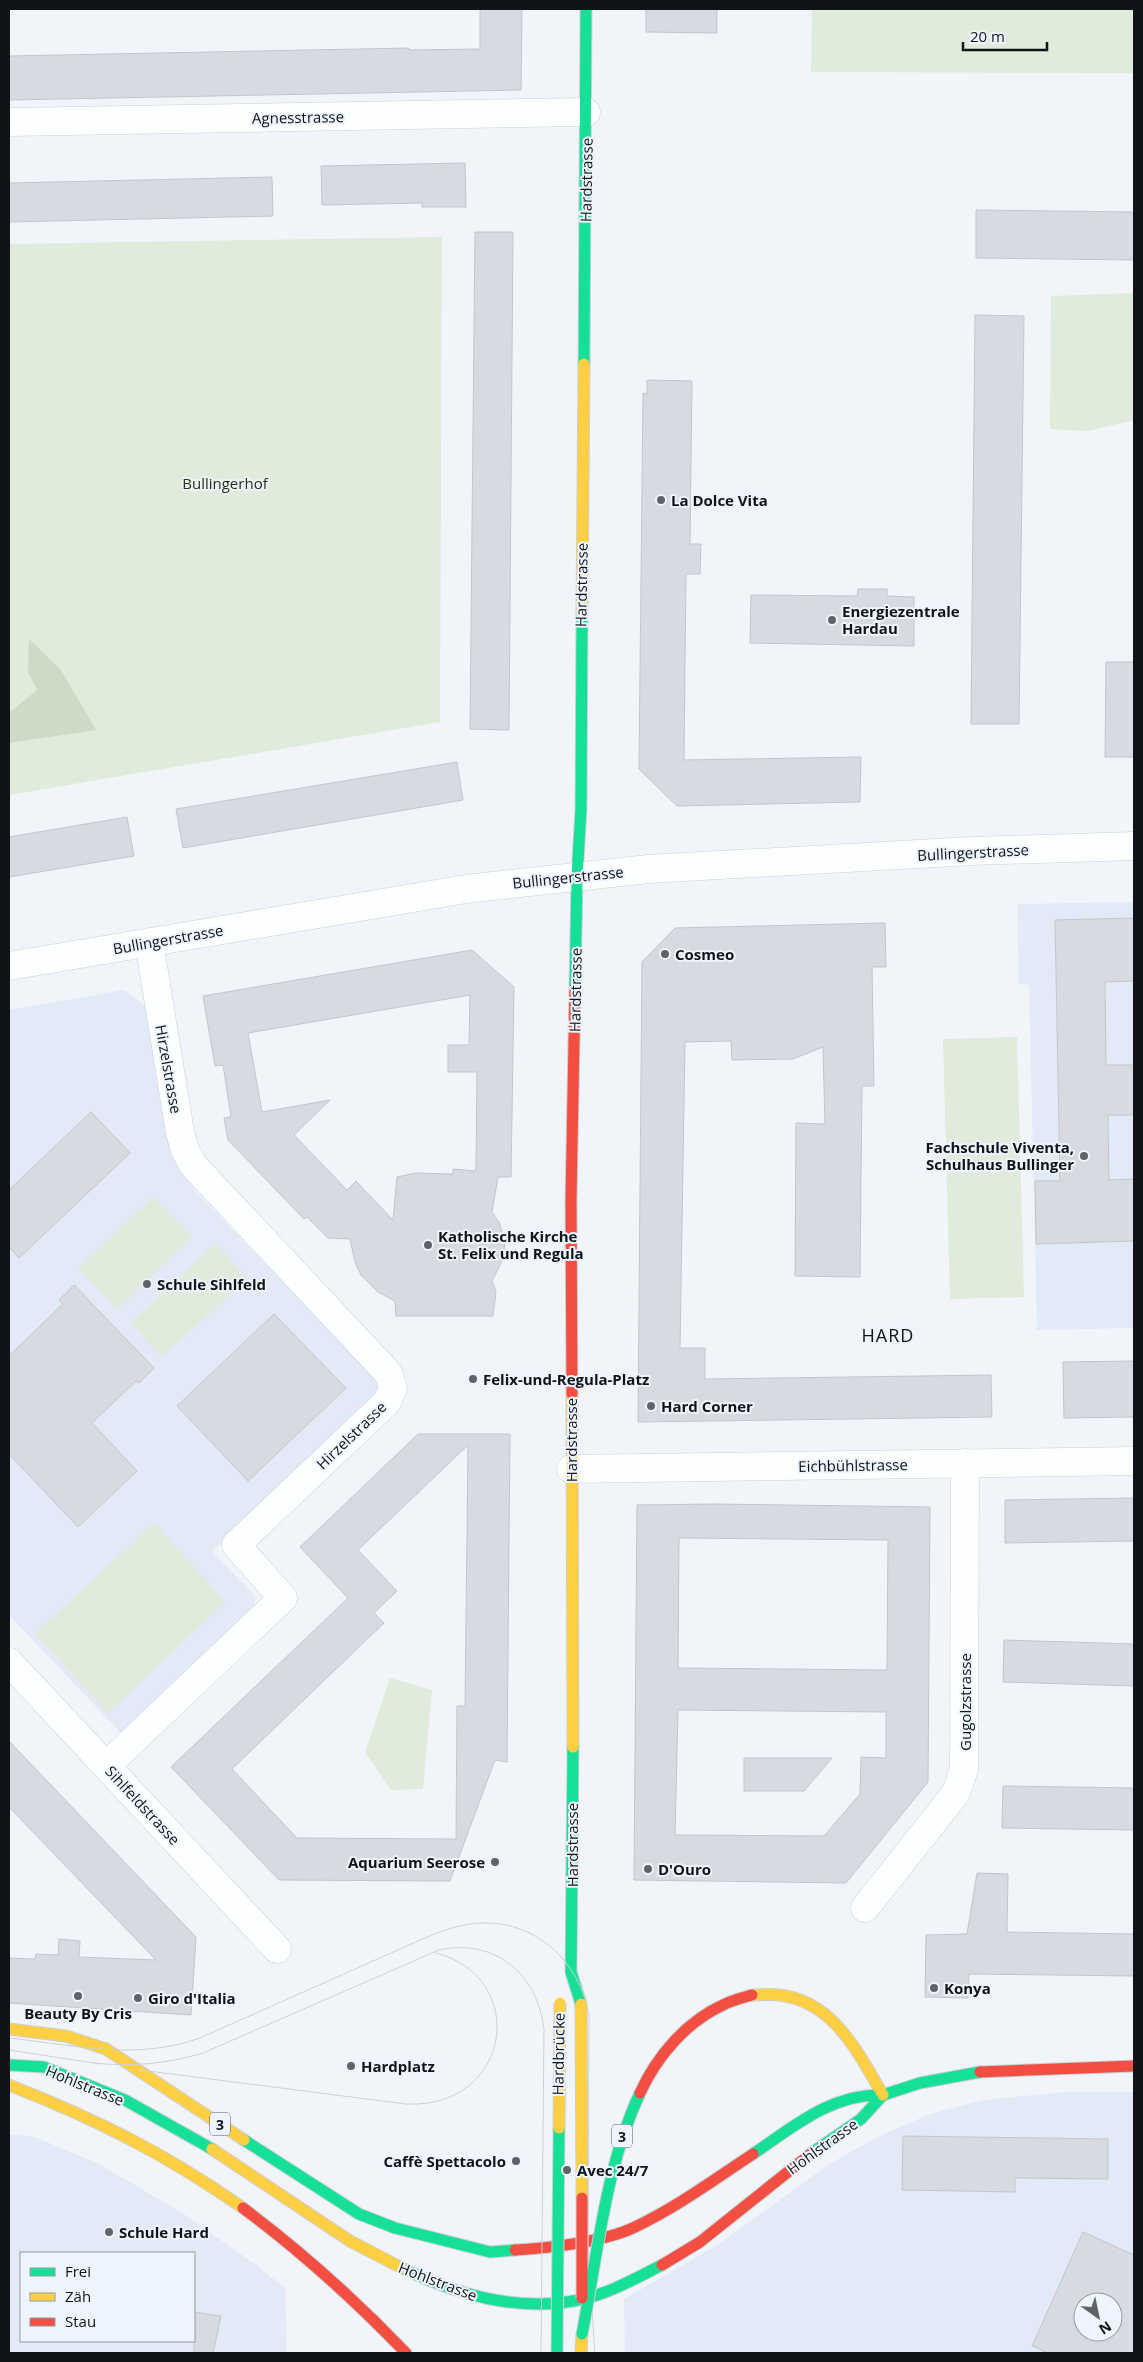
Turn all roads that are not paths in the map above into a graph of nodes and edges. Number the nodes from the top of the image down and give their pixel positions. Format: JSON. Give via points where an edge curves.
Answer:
{"nodes":[{"id":1,"x":586,"y":9,"type":"edge"},
{"id":2,"x":586,"y":112,"type":"junction"},
{"id":3,"x":9,"y":122,"type":"edge"},
{"id":4,"x":1134,"y":846,"type":"edge"},
{"id":5,"x":577,"y":877,"type":"junction"},
{"id":6,"x":149,"y":942,"type":"junction"},
{"id":7,"x":9,"y":966,"type":"edge"},
{"id":8,"x":1134,"y":1461,"type":"edge"},
{"id":9,"x":965,"y":1463,"type":"junction"},
{"id":10,"x":571,"y":1469,"type":"junction"},
{"id":11,"x":9,"y":1662,"type":"edge"},
{"id":12,"x":106,"y":1766,"type":"junction"},
{"id":13,"x":865,"y":1908,"type":"dead end"},
{"id":14,"x":277,"y":1949,"type":"dead end"},
{"id":15,"x":571,"y":1972,"type":"junction"},
{"id":16,"x":9,"y":2029,"type":"edge"},
{"id":17,"x":9,"y":2065,"type":"edge"},
{"id":18,"x":1134,"y":2066,"type":"edge"},
{"id":19,"x":9,"y":2085,"type":"edge"},
{"id":20,"x":883,"y":2095,"type":"junction"},
{"id":21,"x":582,"y":2334,"type":"junction"},
{"id":22,"x":406,"y":2353,"type":"edge"},
{"id":23,"x":557,"y":2353,"type":"edge"},
{"id":24,"x":581,"y":2353,"type":"edge"}],
"edges":[{"from":1,"to":2,"type":"main road","name":"Hardstrasse"},
{"from":2,"to":3,"type":"street","name":"Agnesstrasse"},
{"from":2,"to":5,"type":"main road","name":"Hardstrasse","via":[[581,809]]},
{"from":4,"to":5,"type":"street","name":"Bullingerstrasse","via":[[671,867]]},
{"from":5,"to":6,"type":"street","name":"Bullingerstrasse","via":[[466,889]]},
{"from":5,"to":10,"type":"main road","name":"Hardstrasse","via":[[571,1200]]},
{"from":6,"to":7,"type":"street","name":"Bullingerstrasse"},
{"from":6,"to":12,"type":"street","name":"Hirzelstrasse","via":[[180,1132],[193,1165],[389,1374],[393,1389],[387,1402],[236,1546],[283,1598]]},
{"from":8,"to":9,"type":"street","name":"Eichbühlstrasse"},
{"from":9,"to":10,"type":"street","name":"Eichbühlstrasse"},
{"from":9,"to":13,"type":"street","name":"Gugolzstrasse","via":[[964,1769],[956,1793]]},
{"from":10,"to":15,"type":"main road","name":"Hardstrasse"},
{"from":11,"to":12,"type":"street","name":"Sihlfeldstrasse"},
{"from":12,"to":14,"type":"street","name":"Sihlfeldstrasse"},
{"from":15,"to":21,"type":"main road","name":"Hardbrücke","bridge":true,"via":[[581,2004]]},
{"from":15,"to":23,"type":"main road","name":"Hardbrücke","bridge":true,"via":[[562,1995]]},
{"from":16,"to":20,"type":"main road","name":"Hohlstrasse","number":"3","via":[[94,2042],[360,2214],[395,2228],[490,2252],[550,2248],[634,2228],[682,2201],[830,2104],[854,2095]]},
{"from":17,"to":20,"type":"main road","name":"Hohlstrasse","via":[[44,2067],[125,2100],[239,2166],[350,2240],[424,2279],[485,2299],[534,2305],[574,2300],[612,2290],[672,2260],[700,2242],[801,2160],[861,2119]]},
{"from":18,"to":20,"type":"main road","name":"Hohlstrasse","via":[[974,2072],[920,2083]]},
{"from":19,"to":22,"type":"main road","via":[[122,2134],[251,2214],[293,2246],[358,2304]]},
{"from":20,"to":21,"type":"main road","name":"Hardbrücke","number":"3","bridge":true,"via":[[843,2032],[824,2010],[796,1997],[767,1993],[752,1995],[722,2003],[691,2024],[667,2050],[644,2085],[623,2134],[612,2172]]},
{"from":21,"to":24,"type":"main road","name":"Hardbrücke","number":"3"}]}
